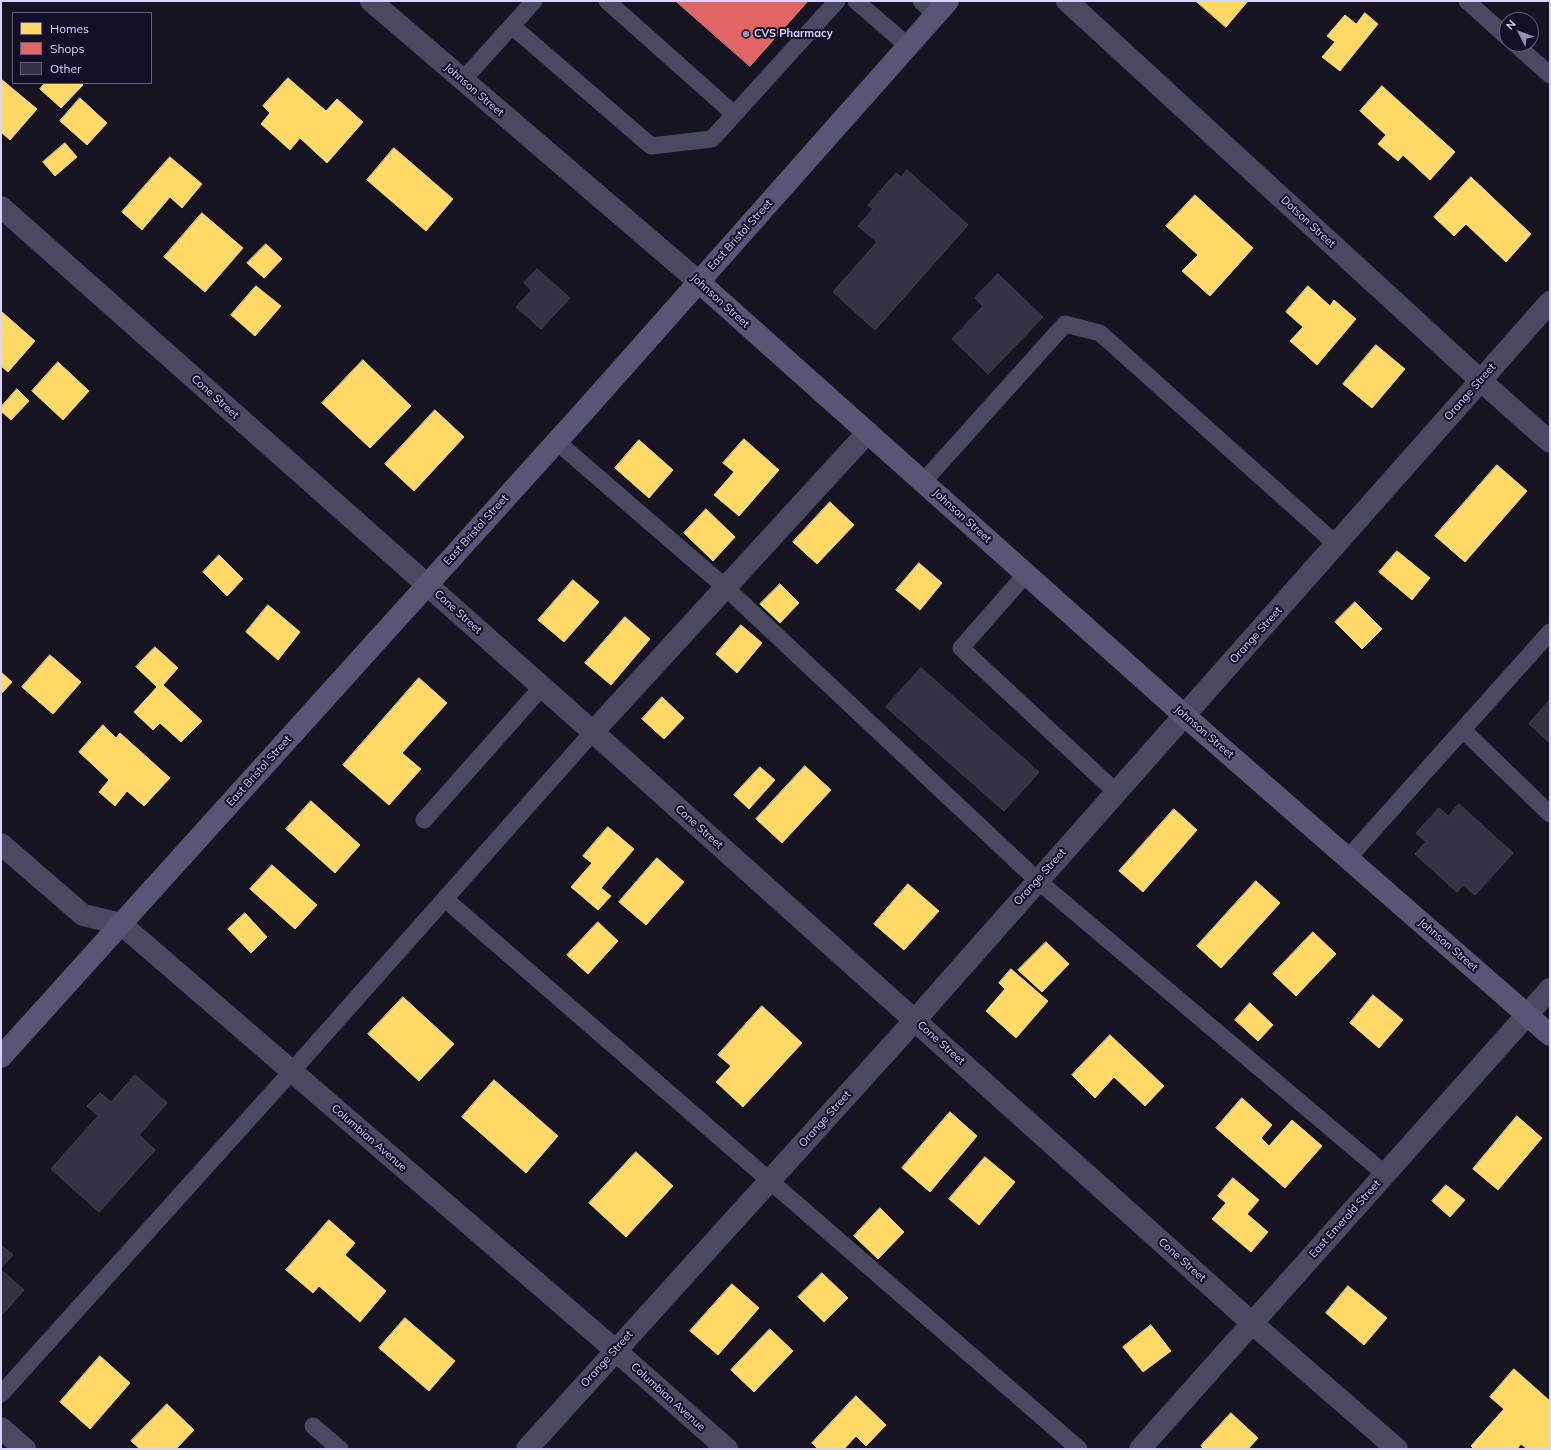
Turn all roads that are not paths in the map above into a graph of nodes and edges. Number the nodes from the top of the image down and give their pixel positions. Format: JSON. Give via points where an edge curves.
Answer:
{"nodes":[{"id":1,"x":371,"y":1,"type":"edge"},
{"id":2,"x":534,"y":1,"type":"edge"},
{"id":3,"x":607,"y":1,"type":"edge"},
{"id":4,"x":837,"y":1,"type":"edge"},
{"id":5,"x":856,"y":1,"type":"edge"},
{"id":6,"x":1067,"y":1,"type":"edge"},
{"id":7,"x":1467,"y":1,"type":"edge"},
{"id":8,"x":935,"y":6,"type":"edge"},
{"id":9,"x":512,"y":26,"type":"junction"},
{"id":10,"x":1499,"y":30,"type":"edge"},
{"id":11,"x":908,"y":46,"type":"junction"},
{"id":12,"x":1524,"y":52,"type":"edge"},
{"id":13,"x":1550,"y":75,"type":"edge"},
{"id":14,"x":463,"y":80,"type":"junction"},
{"id":15,"x":734,"y":114,"type":"junction"},
{"id":16,"x":1,"y":207,"type":"edge"},
{"id":17,"x":699,"y":282,"type":"junction"},
{"id":18,"x":1550,"y":302,"type":"edge"},
{"id":19,"x":1480,"y":380,"type":"junction"},
{"id":20,"x":868,"y":432,"type":"junction"},
{"id":21,"x":556,"y":441,"type":"junction"},
{"id":22,"x":1550,"y":442,"type":"edge"},
{"id":23,"x":923,"y":482,"type":"junction"},
{"id":24,"x":1336,"y":544,"type":"junction"},
{"id":25,"x":1026,"y":574,"type":"junction"},
{"id":26,"x":427,"y":584,"type":"junction"},
{"id":27,"x":725,"y":588,"type":"junction"},
{"id":28,"x":1550,"y":632,"type":"edge"},
{"id":29,"x":542,"y":687,"type":"junction"},
{"id":30,"x":1185,"y":716,"type":"junction"},
{"id":31,"x":1463,"y":730,"type":"junction"},
{"id":32,"x":593,"y":732,"type":"junction"},
{"id":33,"x":1116,"y":792,"type":"junction"},
{"id":34,"x":1550,"y":814,"type":"edge"},
{"id":35,"x":424,"y":820,"type":"dead end"},
{"id":36,"x":1,"y":844,"type":"edge"},
{"id":37,"x":1348,"y":858,"type":"junction"},
{"id":38,"x":1037,"y":880,"type":"junction"},
{"id":39,"x":444,"y":900,"type":"junction"},
{"id":40,"x":120,"y":924,"type":"junction"},
{"id":41,"x":1550,"y":989,"type":"edge"},
{"id":42,"x":1527,"y":1015,"type":"junction"},
{"id":43,"x":914,"y":1020,"type":"junction"},
{"id":44,"x":1550,"y":1035,"type":"edge"},
{"id":45,"x":1,"y":1057,"type":"edge"},
{"id":46,"x":292,"y":1072,"type":"junction"},
{"id":47,"x":1385,"y":1174,"type":"junction"},
{"id":48,"x":769,"y":1181,"type":"junction"},
{"id":49,"x":1252,"y":1323,"type":"junction"},
{"id":50,"x":616,"y":1350,"type":"junction"},
{"id":51,"x":1,"y":1394,"type":"edge"},
{"id":52,"x":313,"y":1426,"type":"dead end"},
{"id":53,"x":1,"y":1428,"type":"edge"},
{"id":54,"x":25,"y":1449,"type":"edge"},
{"id":55,"x":340,"y":1449,"type":"edge"},
{"id":56,"x":527,"y":1449,"type":"edge"},
{"id":57,"x":726,"y":1449,"type":"edge"},
{"id":58,"x":1079,"y":1449,"type":"edge"},
{"id":59,"x":1140,"y":1449,"type":"edge"},
{"id":60,"x":1397,"y":1449,"type":"edge"}],
"edges":[{"from":1,"to":14,"type":"street","name":"Johnson Street"},
{"from":2,"to":9,"type":"lane"},
{"from":3,"to":15,"type":"lane"},
{"from":4,"to":15,"type":"lane"},
{"from":5,"to":11,"type":"lane"},
{"from":6,"to":19,"type":"street","name":"Dotson Street"},
{"from":7,"to":10,"type":"lane"},
{"from":8,"to":11,"type":"main road","name":"East Bristol Street"},
{"from":9,"to":14,"type":"lane"},
{"from":9,"to":15,"type":"lane","via":[[651,146],[712,139]]},
{"from":11,"to":17,"type":"main road","name":"East Bristol Street"},
{"from":12,"to":13,"type":"lane"},
{"from":14,"to":17,"type":"street","name":"Johnson Street"},
{"from":16,"to":26,"type":"street","name":"Cone Street"},
{"from":17,"to":20,"type":"main road","name":"Johnson Street"},
{"from":17,"to":21,"type":"main road","name":"East Bristol Street"},
{"from":18,"to":19,"type":"street","name":"Orange Street"},
{"from":19,"to":22,"type":"street","name":"Dotson Street"},
{"from":19,"to":24,"type":"street","name":"Orange Street"},
{"from":20,"to":23,"type":"main road","name":"Johnson Street"},
{"from":20,"to":27,"type":"street"},
{"from":21,"to":26,"type":"main road","name":"East Bristol Street"},
{"from":21,"to":27,"type":"lane"},
{"from":23,"to":24,"type":"lane","via":[[1065,324],[1100,333]]},
{"from":23,"to":25,"type":"main road","name":"Johnson Street"},
{"from":24,"to":30,"type":"street","name":"Orange Street"},
{"from":25,"to":30,"type":"main road","name":"Johnson Street"},
{"from":25,"to":33,"type":"lane","via":[[961,648]]},
{"from":26,"to":29,"type":"street","name":"Cone Street"},
{"from":26,"to":40,"type":"main road","name":"East Bristol Street"},
{"from":27,"to":32,"type":"street"},
{"from":27,"to":38,"type":"lane"},
{"from":28,"to":31,"type":"lane"},
{"from":29,"to":32,"type":"street","name":"Cone Street"},
{"from":29,"to":35,"type":"lane"},
{"from":30,"to":33,"type":"street","name":"Orange Street"},
{"from":30,"to":37,"type":"main road","name":"Johnson Street"},
{"from":31,"to":34,"type":"lane"},
{"from":31,"to":37,"type":"lane"},
{"from":32,"to":39,"type":"lane"},
{"from":32,"to":43,"type":"street","name":"Cone Street"},
{"from":33,"to":38,"type":"street","name":"Orange Street"},
{"from":36,"to":40,"type":"street","name":"Columbian Avenue","via":[[83,915]]},
{"from":37,"to":42,"type":"main road","name":"Johnson Street"},
{"from":38,"to":43,"type":"street","name":"Orange Street"},
{"from":38,"to":47,"type":"lane"},
{"from":39,"to":46,"type":"lane"},
{"from":39,"to":48,"type":"lane"},
{"from":40,"to":45,"type":"main road","name":"East Bristol Street"},
{"from":40,"to":46,"type":"street","name":"Columbian Avenue"},
{"from":41,"to":42,"type":"street","name":"East Emerald Street"},
{"from":42,"to":44,"type":"main road","name":"Johnson Street"},
{"from":42,"to":47,"type":"street","name":"East Emerald Street"},
{"from":43,"to":48,"type":"street","name":"Orange Street"},
{"from":43,"to":49,"type":"street","name":"Cone Street"},
{"from":46,"to":50,"type":"street","name":"Columbian Avenue"},
{"from":46,"to":51,"type":"lane"},
{"from":47,"to":49,"type":"street","name":"East Emerald Street"},
{"from":48,"to":50,"type":"street","name":"Orange Street"},
{"from":48,"to":58,"type":"lane"},
{"from":49,"to":59,"type":"street","name":"East Emerald Street"},
{"from":49,"to":60,"type":"street","name":"Cone Street"},
{"from":50,"to":56,"type":"street","name":"Orange Street"},
{"from":50,"to":57,"type":"street","name":"Columbian Avenue"},
{"from":52,"to":55,"type":"lane"},
{"from":53,"to":54,"type":"street"}]}
